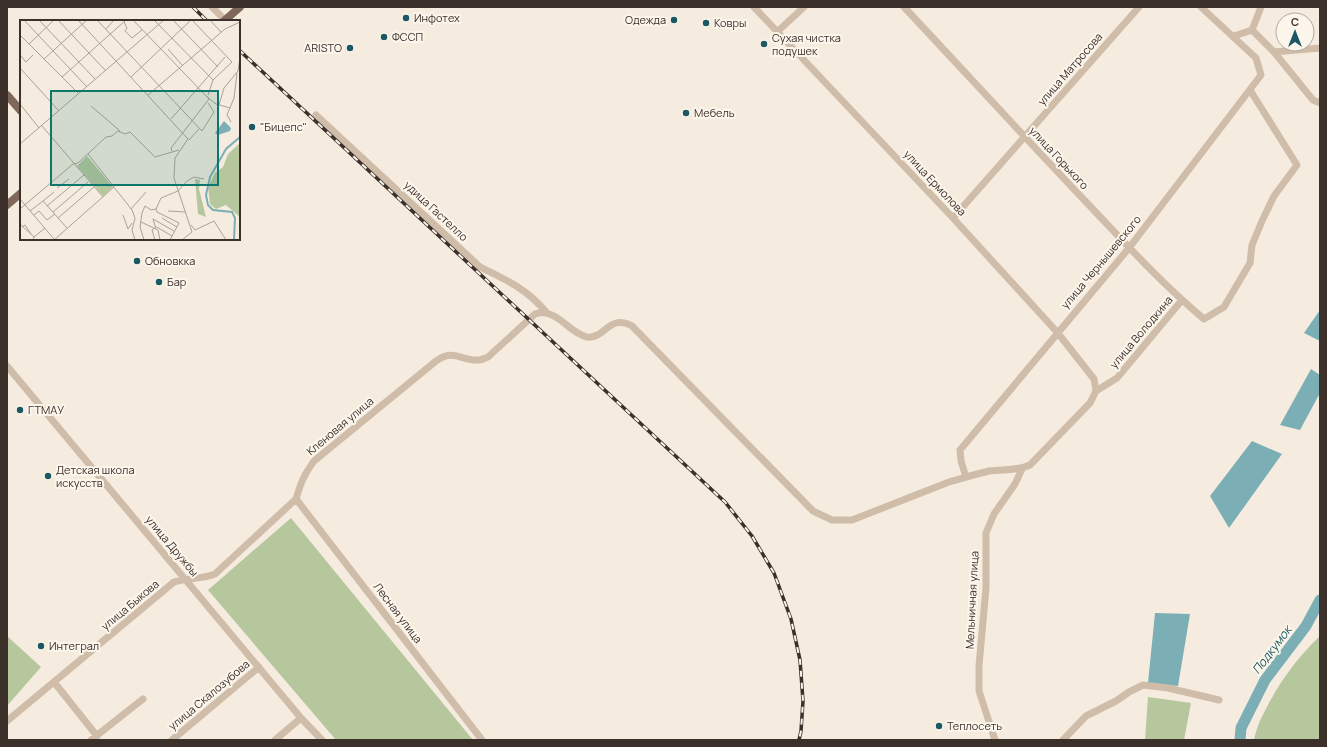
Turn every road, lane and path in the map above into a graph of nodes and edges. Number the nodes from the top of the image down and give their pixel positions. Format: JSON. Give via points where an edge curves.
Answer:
{"nodes":[{"id":1,"x":212,"y":7,"type":"edge"},
{"id":2,"x":240,"y":7,"type":"edge"},
{"id":3,"x":754,"y":7,"type":"edge"},
{"id":4,"x":804,"y":7,"type":"edge"},
{"id":5,"x":904,"y":7,"type":"edge"},
{"id":6,"x":1139,"y":7,"type":"edge"},
{"id":7,"x":1201,"y":7,"type":"edge"},
{"id":8,"x":1261,"y":7,"type":"edge"},
{"id":9,"x":224,"y":20,"type":"edge"},
{"id":10,"x":226,"y":20,"type":"edge"},
{"id":11,"x":1252,"y":30,"type":"junction"},
{"id":12,"x":777,"y":32,"type":"junction"},
{"id":13,"x":1234,"y":36,"type":"junction"},
{"id":14,"x":1320,"y":48,"type":"edge"},
{"id":15,"x":1274,"y":52,"type":"junction"},
{"id":16,"x":1250,"y":90,"type":"junction"},
{"id":17,"x":7,"y":95,"type":"edge"},
{"id":18,"x":1320,"y":103,"type":"edge"},
{"id":19,"x":20,"y":110,"type":"edge"},
{"id":20,"x":316,"y":115,"type":"dead end"},
{"id":21,"x":1024,"y":137,"type":"junction"},
{"id":22,"x":20,"y":194,"type":"edge"},
{"id":23,"x":7,"y":205,"type":"edge"},
{"id":24,"x":953,"y":218,"type":"junction"},
{"id":25,"x":1129,"y":248,"type":"junction"},
{"id":26,"x":1182,"y":300,"type":"junction"},
{"id":27,"x":547,"y":313,"type":"junction"},
{"id":28,"x":1057,"y":332,"type":"junction"},
{"id":29,"x":7,"y":366,"type":"edge"},
{"id":30,"x":1096,"y":391,"type":"junction"},
{"id":31,"x":1022,"y":469,"type":"junction"},
{"id":32,"x":966,"y":477,"type":"junction"},
{"id":33,"x":296,"y":499,"type":"junction"},
{"id":34,"x":185,"y":579,"type":"junction"},
{"id":35,"x":259,"y":667,"type":"junction"},
{"id":36,"x":54,"y":682,"type":"junction"},
{"id":37,"x":143,"y":699,"type":"dead end"},
{"id":38,"x":1219,"y":700,"type":"dead end"},
{"id":39,"x":301,"y":718,"type":"junction"},
{"id":40,"x":7,"y":721,"type":"edge"},
{"id":41,"x":94,"y":738,"type":"edge"},
{"id":42,"x":172,"y":740,"type":"edge"},
{"id":43,"x":275,"y":740,"type":"edge"},
{"id":44,"x":322,"y":740,"type":"edge"},
{"id":45,"x":482,"y":740,"type":"edge"},
{"id":46,"x":995,"y":740,"type":"edge"},
{"id":47,"x":1063,"y":740,"type":"edge"}],
"edges":[{"from":1,"to":9,"type":"street"},
{"from":2,"to":10,"type":"main road"},
{"from":3,"to":12,"type":"street","name":"улица Ермолова"},
{"from":4,"to":12,"type":"street"},
{"from":5,"to":21,"type":"street","name":"улица Горького"},
{"from":6,"to":21,"type":"street","name":"улица Матросова"},
{"from":7,"to":13,"type":"street"},
{"from":8,"to":11,"type":"street"},
{"from":11,"to":13,"type":"street"},
{"from":11,"to":15,"type":"street"},
{"from":12,"to":24,"type":"street","name":"улица Ермолова"},
{"from":13,"to":16,"type":"street","name":"улица Чернышевского","via":[[1256,58],[1261,75]]},
{"from":14,"to":15,"type":"street"},
{"from":15,"to":18,"type":"street","via":[[1312,100]]},
{"from":16,"to":25,"type":"street","name":"улица Чернышевского"},
{"from":16,"to":26,"type":"street","name":"улица Горького","via":[[1298,165],[1274,196],[1252,245],[1250,263],[1224,307],[1204,319]]},
{"from":17,"to":19,"type":"main road"},
{"from":20,"to":27,"type":"street","name":"удица Гастелло","via":[[480,267],[508,280],[536,299]]},
{"from":21,"to":24,"type":"street","name":"улица Матросова"},
{"from":21,"to":25,"type":"street","name":"улица Горького"},
{"from":22,"to":23,"type":"main road"},
{"from":24,"to":28,"type":"street","name":"улица Ермолова"},
{"from":25,"to":26,"type":"street","name":"улица Горького"},
{"from":25,"to":28,"type":"street","name":"улица Чернышевского"},
{"from":26,"to":30,"type":"street","name":"улица Володкина","via":[[1117,378]]},
{"from":27,"to":32,"type":"street","via":[[588,337],[597,336],[613,324],[622,322],[632,326],[814,511],[832,520],[852,520]]},
{"from":27,"to":33,"type":"street","name":"Кленовая улица","via":[[535,314],[488,357],[480,360],[442,356],[314,461],[300,483]]},
{"from":28,"to":30,"type":"street","name":"улица Ермолова","via":[[1094,379]]},
{"from":28,"to":32,"type":"street","name":"улица Чернышевского","via":[[960,450]]},
{"from":29,"to":34,"type":"street","name":"улица Дружбы"},
{"from":30,"to":31,"type":"street","name":"улица Володкина","via":[[1090,403],[1030,465]]},
{"from":31,"to":32,"type":"street","via":[[990,471]]},
{"from":31,"to":46,"type":"street","name":"Мельничная улица","via":[[994,514],[986,533],[986,588],[979,691]]},
{"from":33,"to":34,"type":"street","via":[[215,574]]},
{"from":33,"to":45,"type":"street","name":"Лесная улица"},
{"from":34,"to":35,"type":"street","name":"улица Дружбы"},
{"from":34,"to":36,"type":"street","name":"улица Быкова","via":[[174,582]]},
{"from":35,"to":39,"type":"street","name":"улица Дружбы"},
{"from":35,"to":42,"type":"street","name":"улица Скалозубова"},
{"from":36,"to":40,"type":"street","name":"улица Быкова"},
{"from":36,"to":41,"type":"street"},
{"from":37,"to":41,"type":"street"},
{"from":38,"to":47,"type":"street","via":[[1143,685],[1086,716]]},
{"from":39,"to":43,"type":"street"},
{"from":39,"to":44,"type":"street","name":"улица Дружбы"}]}
